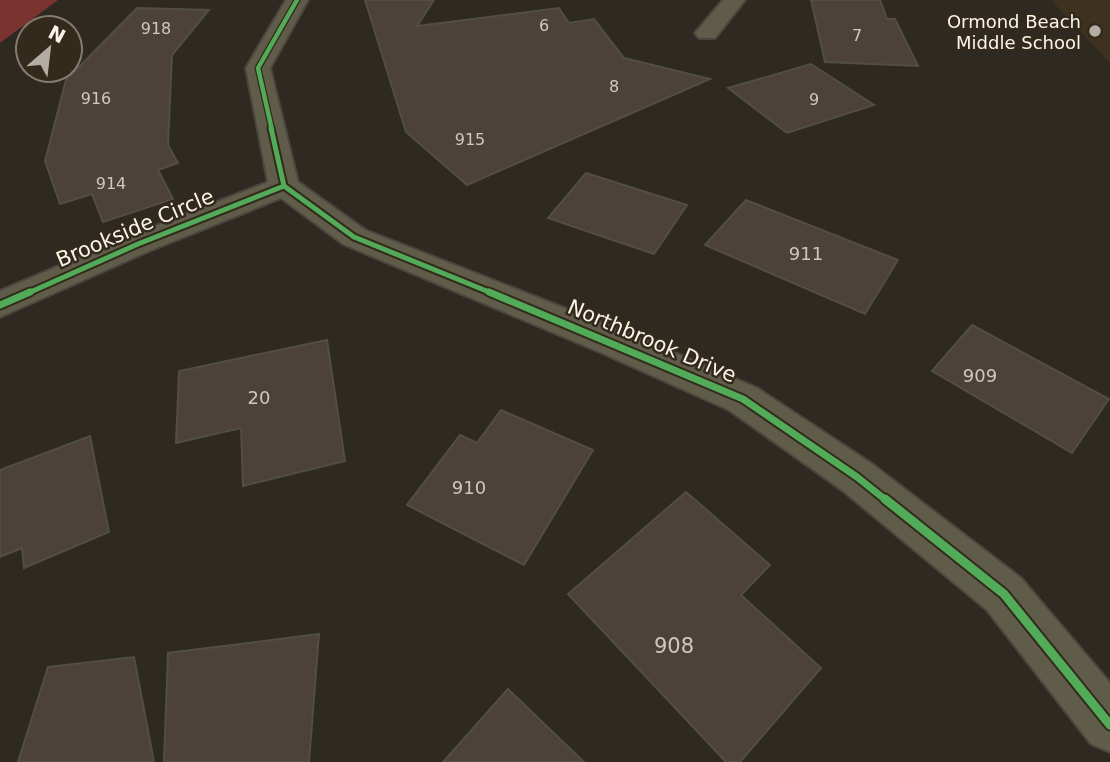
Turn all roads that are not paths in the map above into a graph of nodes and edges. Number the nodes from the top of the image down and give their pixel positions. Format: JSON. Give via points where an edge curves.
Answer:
{"nodes":[{"id":1,"x":297,"y":0,"type":"edge"},
{"id":2,"x":734,"y":0,"type":"edge"},
{"id":3,"x":707,"y":33,"type":"dead end"},
{"id":4,"x":284,"y":186,"type":"junction"},
{"id":5,"x":0,"y":305,"type":"edge"},
{"id":6,"x":1110,"y":724,"type":"edge"}],
"edges":[{"from":1,"to":4,"type":"street","via":[[258,68]]},
{"from":2,"to":3,"type":"street"},
{"from":4,"to":5,"type":"street","name":"Brookside Circle"},
{"from":4,"to":6,"type":"street","name":"Northbrook Drive","via":[[354,237],[743,399],[857,477],[1004,594]]}]}
